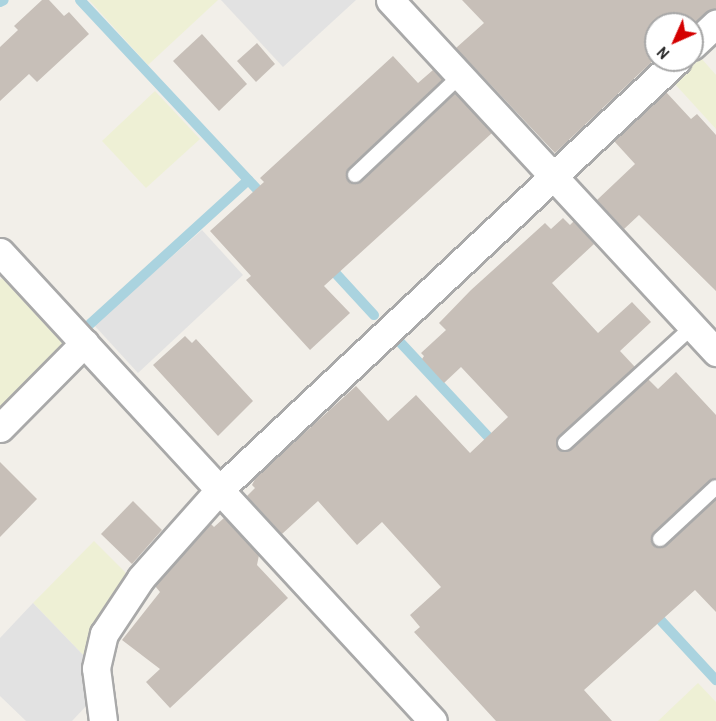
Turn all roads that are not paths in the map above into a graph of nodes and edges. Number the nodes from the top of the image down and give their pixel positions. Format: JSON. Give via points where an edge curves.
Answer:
{"nodes":[{"id":1,"x":390,"y":0,"type":"edge"},
{"id":2,"x":716,"y":24,"type":"edge"},
{"id":3,"x":704,"y":35,"type":"edge"},
{"id":4,"x":664,"y":72,"type":"edge"},
{"id":5,"x":460,"y":76,"type":"junction"},
{"id":6,"x":354,"y":175,"type":"dead end"},
{"id":7,"x":553,"y":176,"type":"junction"},
{"id":8,"x":1,"y":254,"type":"edge"},
{"id":9,"x":693,"y":326,"type":"junction"},
{"id":10,"x":84,"y":343,"type":"junction"},
{"id":11,"x":716,"y":352,"type":"edge"},
{"id":12,"x":0,"y":428,"type":"edge"},
{"id":13,"x":565,"y":443,"type":"dead end"},
{"id":14,"x":716,"y":487,"type":"edge"},
{"id":15,"x":219,"y":490,"type":"junction"},
{"id":16,"x":660,"y":539,"type":"dead end"},
{"id":17,"x":103,"y":721,"type":"edge"},
{"id":18,"x":433,"y":721,"type":"edge"}],
"edges":[{"from":1,"to":5,"type":"street"},
{"from":2,"to":3,"type":"street"},
{"from":4,"to":7,"type":"street"},
{"from":5,"to":6,"type":"lane"},
{"from":5,"to":7,"type":"street"},
{"from":7,"to":9,"type":"street"},
{"from":7,"to":15,"type":"street"},
{"from":8,"to":10,"type":"street"},
{"from":9,"to":11,"type":"street"},
{"from":9,"to":13,"type":"lane"},
{"from":10,"to":12,"type":"street"},
{"from":10,"to":15,"type":"street"},
{"from":14,"to":16,"type":"lane"},
{"from":15,"to":17,"type":"street","via":[[141,578],[104,634],[96,668]]},
{"from":15,"to":18,"type":"street"}]}
